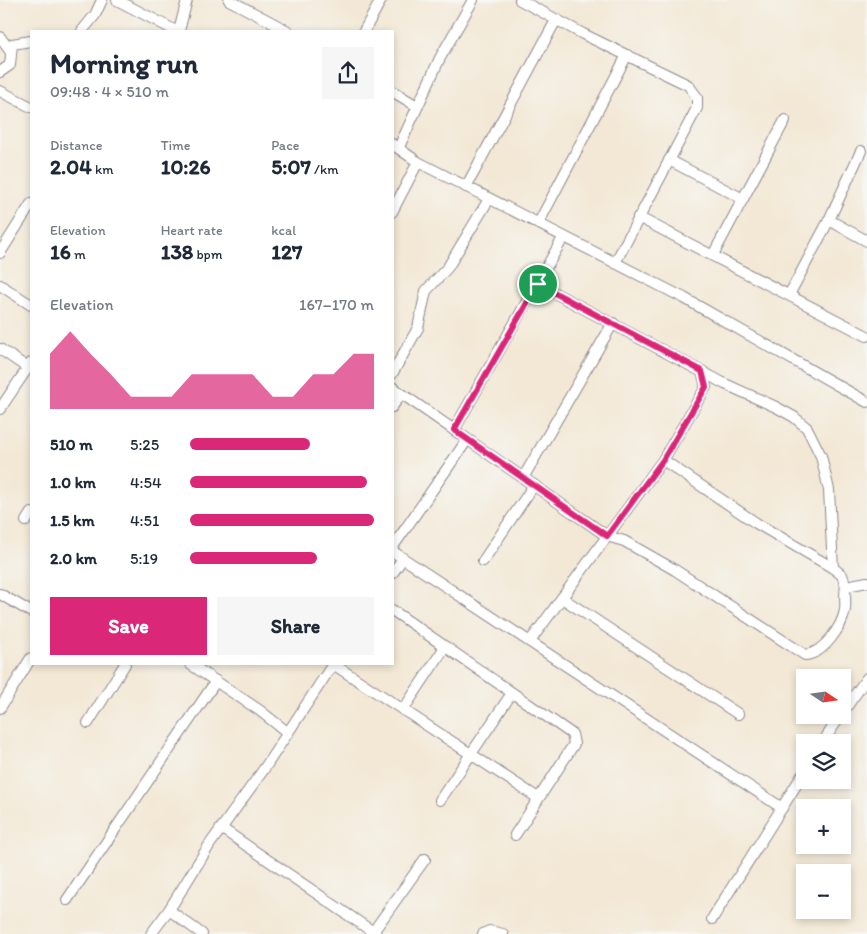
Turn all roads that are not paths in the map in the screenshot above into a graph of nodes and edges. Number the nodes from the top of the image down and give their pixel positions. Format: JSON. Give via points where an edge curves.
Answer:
{"nodes":[{"id":1,"x":102,"y":0,"type":"edge"},
{"id":2,"x":117,"y":0,"type":"edge"},
{"id":3,"x":187,"y":0,"type":"edge"},
{"id":4,"x":229,"y":0,"type":"edge"},
{"id":5,"x":381,"y":0,"type":"edge"},
{"id":6,"x":473,"y":0,"type":"edge"},
{"id":7,"x":520,"y":0,"type":"edge"},
{"id":8,"x":556,"y":20,"type":"junction"},
{"id":9,"x":83,"y":30,"type":"edge"},
{"id":10,"x":176,"y":30,"type":"edge"},
{"id":11,"x":178,"y":30,"type":"edge"},
{"id":12,"x":286,"y":30,"type":"edge"},
{"id":13,"x":365,"y":30,"type":"edge"},
{"id":14,"x":0,"y":37,"type":"edge"},
{"id":15,"x":30,"y":41,"type":"edge"},
{"id":16,"x":10,"y":51,"type":"junction"},
{"id":17,"x":626,"y":55,"type":"junction"},
{"id":18,"x":0,"y":72,"type":"edge"},
{"id":19,"x":0,"y":91,"type":"edge"},
{"id":20,"x":394,"y":93,"type":"edge"},
{"id":21,"x":30,"y":106,"type":"edge"},
{"id":22,"x":417,"y":106,"type":"junction"},
{"id":23,"x":786,"y":120,"type":"dead end"},
{"id":24,"x":396,"y":146,"type":"edge"},
{"id":25,"x":861,"y":151,"type":"dead end"},
{"id":26,"x":669,"y":160,"type":"junction"},
{"id":27,"x":418,"y":162,"type":"junction"},
{"id":28,"x":466,"y":186,"type":"junction"},
{"id":29,"x":489,"y":199,"type":"junction"},
{"id":30,"x":743,"y":199,"type":"junction"},
{"id":31,"x":30,"y":206,"type":"edge"},
{"id":32,"x":394,"y":208,"type":"edge"},
{"id":33,"x":638,"y":216,"type":"junction"},
{"id":34,"x":829,"y":220,"type":"junction"},
{"id":35,"x":538,"y":224,"type":"junction"},
{"id":36,"x":563,"y":238,"type":"junction"},
{"id":37,"x":867,"y":241,"type":"edge"},
{"id":38,"x":0,"y":253,"type":"edge"},
{"id":39,"x":713,"y":255,"type":"junction"},
{"id":40,"x":616,"y":263,"type":"junction"},
{"id":41,"x":538,"y":284,"type":"junction"},
{"id":42,"x":0,"y":285,"type":"edge"},
{"id":43,"x":788,"y":295,"type":"junction"},
{"id":44,"x":30,"y":304,"type":"edge"},
{"id":45,"x":613,"y":323,"type":"junction"},
{"id":46,"x":867,"y":336,"type":"edge"},
{"id":47,"x":0,"y":348,"type":"edge"},
{"id":48,"x":30,"y":366,"type":"edge"},
{"id":49,"x":394,"y":370,"type":"edge"},
{"id":50,"x":702,"y":371,"type":"junction"},
{"id":51,"x":394,"y":388,"type":"edge"},
{"id":52,"x":402,"y":394,"type":"junction"},
{"id":53,"x":867,"y":402,"type":"edge"},
{"id":54,"x":394,"y":404,"type":"edge"},
{"id":55,"x":0,"y":409,"type":"edge"},
{"id":56,"x":454,"y":430,"type":"junction"},
{"id":57,"x":468,"y":440,"type":"junction"},
{"id":58,"x":663,"y":460,"type":"junction"},
{"id":59,"x":523,"y":478,"type":"junction"},
{"id":60,"x":534,"y":485,"type":"junction"},
{"id":61,"x":607,"y":536,"type":"junction"},
{"id":62,"x":394,"y":547,"type":"edge"},
{"id":63,"x":394,"y":551,"type":"edge"},
{"id":64,"x":403,"y":558,"type":"junction"},
{"id":65,"x":483,"y":562,"type":"dead end"},
{"id":66,"x":833,"y":568,"type":"junction"},
{"id":67,"x":394,"y":571,"type":"edge"},
{"id":68,"x":867,"y":582,"type":"edge"},
{"id":69,"x":846,"y":586,"type":"junction"},
{"id":70,"x":0,"y":594,"type":"edge"},
{"id":71,"x":562,"y":598,"type":"junction"},
{"id":72,"x":30,"y":611,"type":"edge"},
{"id":73,"x":394,"y":611,"type":"edge"},
{"id":74,"x":531,"y":640,"type":"junction"},
{"id":75,"x":445,"y":647,"type":"junction"},
{"id":76,"x":30,"y":660,"type":"edge"},
{"id":77,"x":124,"y":665,"type":"edge"},
{"id":78,"x":192,"y":665,"type":"edge"},
{"id":79,"x":332,"y":665,"type":"edge"},
{"id":80,"x":335,"y":665,"type":"edge"},
{"id":81,"x":867,"y":678,"type":"edge"},
{"id":82,"x":216,"y":681,"type":"junction"},
{"id":83,"x":512,"y":693,"type":"junction"},
{"id":84,"x":851,"y":701,"type":"edge"},
{"id":85,"x":0,"y":708,"type":"edge"},
{"id":86,"x":403,"y":710,"type":"junction"},
{"id":87,"x":738,"y":714,"type":"dead end"},
{"id":88,"x":88,"y":723,"type":"dead end"},
{"id":89,"x":287,"y":732,"type":"junction"},
{"id":90,"x":470,"y":754,"type":"junction"},
{"id":91,"x":796,"y":785,"type":"edge"},
{"id":92,"x":538,"y":798,"type":"junction"},
{"id":93,"x":440,"y":800,"type":"dead end"},
{"id":94,"x":782,"y":808,"type":"junction"},
{"id":95,"x":221,"y":828,"type":"junction"},
{"id":96,"x":515,"y":836,"type":"dead end"},
{"id":97,"x":425,"y":860,"type":"dead end"},
{"id":98,"x":67,"y":900,"type":"dead end"},
{"id":99,"x":169,"y":910,"type":"junction"},
{"id":100,"x":712,"y":919,"type":"dead end"},
{"id":101,"x":375,"y":933,"type":"edge"},
{"id":102,"x":151,"y":934,"type":"edge"},
{"id":103,"x":202,"y":934,"type":"edge"},
{"id":104,"x":483,"y":934,"type":"edge"},
{"id":105,"x":503,"y":934,"type":"edge"}],
"edges":[{"from":1,"to":9,"type":"street"},
{"from":2,"to":10,"type":"street"},
{"from":3,"to":11,"type":"street"},
{"from":4,"to":12,"type":"street"},
{"from":5,"to":13,"type":"street"},
{"from":6,"to":22,"type":"street"},
{"from":7,"to":8,"type":"street"},
{"from":8,"to":17,"type":"street"},
{"from":8,"to":28,"type":"street"},
{"from":14,"to":16,"type":"street"},
{"from":15,"to":16,"type":"street","via":[[12,44]]},
{"from":16,"to":18,"type":"street","via":[[10,65]]},
{"from":17,"to":26,"type":"street","via":[[682,82],[697,97],[697,108]]},
{"from":17,"to":35,"type":"street"},
{"from":19,"to":21,"type":"street"},
{"from":20,"to":22,"type":"street"},
{"from":22,"to":24,"type":"street"},
{"from":23,"to":30,"type":"street"},
{"from":24,"to":27,"type":"street"},
{"from":25,"to":34,"type":"street"},
{"from":26,"to":30,"type":"street"},
{"from":26,"to":33,"type":"street"},
{"from":27,"to":28,"type":"street"},
{"from":27,"to":32,"type":"street"},
{"from":28,"to":29,"type":"street"},
{"from":29,"to":35,"type":"street"},
{"from":29,"to":49,"type":"street","via":[[448,267],[430,283],[418,328]]},
{"from":30,"to":39,"type":"street"},
{"from":31,"to":38,"type":"street"},
{"from":33,"to":39,"type":"street"},
{"from":33,"to":40,"type":"street"},
{"from":34,"to":37,"type":"street"},
{"from":34,"to":43,"type":"street"},
{"from":35,"to":36,"type":"street"},
{"from":36,"to":40,"type":"street"},
{"from":36,"to":41,"type":"street"},
{"from":39,"to":43,"type":"street"},
{"from":40,"to":53,"type":"street","via":[[735,326]]},
{"from":41,"to":45,"type":"street"},
{"from":41,"to":56,"type":"street"},
{"from":42,"to":44,"type":"street"},
{"from":43,"to":46,"type":"street"},
{"from":45,"to":50,"type":"street"},
{"from":45,"to":59,"type":"street"},
{"from":47,"to":48,"type":"street"},
{"from":48,"to":55,"type":"street"},
{"from":50,"to":58,"type":"street","via":[[706,387]]},
{"from":50,"to":66,"type":"street","via":[[794,417],[813,437],[829,490]]},
{"from":51,"to":52,"type":"street"},
{"from":52,"to":54,"type":"street"},
{"from":52,"to":56,"type":"street"},
{"from":56,"to":57,"type":"street"},
{"from":57,"to":59,"type":"street"},
{"from":57,"to":62,"type":"street"},
{"from":58,"to":61,"type":"street"},
{"from":58,"to":66,"type":"street","via":[[756,523]]},
{"from":59,"to":60,"type":"street"},
{"from":60,"to":61,"type":"street"},
{"from":60,"to":65,"type":"street"},
{"from":61,"to":69,"type":"street","via":[[624,540],[675,570],[805,655],[815,652],[833,634],[845,610]]},
{"from":61,"to":71,"type":"street"},
{"from":63,"to":64,"type":"street"},
{"from":64,"to":67,"type":"street"},
{"from":64,"to":74,"type":"street"},
{"from":66,"to":69,"type":"street","via":[[842,575]]},
{"from":68,"to":69,"type":"street"},
{"from":70,"to":72,"type":"street"},
{"from":71,"to":74,"type":"street"},
{"from":71,"to":87,"type":"street"},
{"from":73,"to":75,"type":"street"},
{"from":74,"to":94,"type":"street"},
{"from":75,"to":83,"type":"street"},
{"from":75,"to":86,"type":"street"},
{"from":76,"to":85,"type":"street"},
{"from":77,"to":88,"type":"street"},
{"from":78,"to":82,"type":"street"},
{"from":79,"to":89,"type":"street"},
{"from":80,"to":86,"type":"street"},
{"from":81,"to":84,"type":"street"},
{"from":82,"to":89,"type":"street"},
{"from":82,"to":98,"type":"street"},
{"from":83,"to":90,"type":"street"},
{"from":83,"to":92,"type":"street","via":[[575,738]]},
{"from":86,"to":90,"type":"street"},
{"from":89,"to":95,"type":"street","via":[[264,770]]},
{"from":90,"to":92,"type":"street"},
{"from":90,"to":93,"type":"street"},
{"from":91,"to":94,"type":"street"},
{"from":92,"to":96,"type":"street"},
{"from":94,"to":100,"type":"street"},
{"from":95,"to":99,"type":"street"},
{"from":95,"to":101,"type":"street"},
{"from":97,"to":101,"type":"street"},
{"from":99,"to":102,"type":"street"},
{"from":99,"to":103,"type":"street"},
{"from":104,"to":105,"type":"street","via":[[489,931]]}]}
